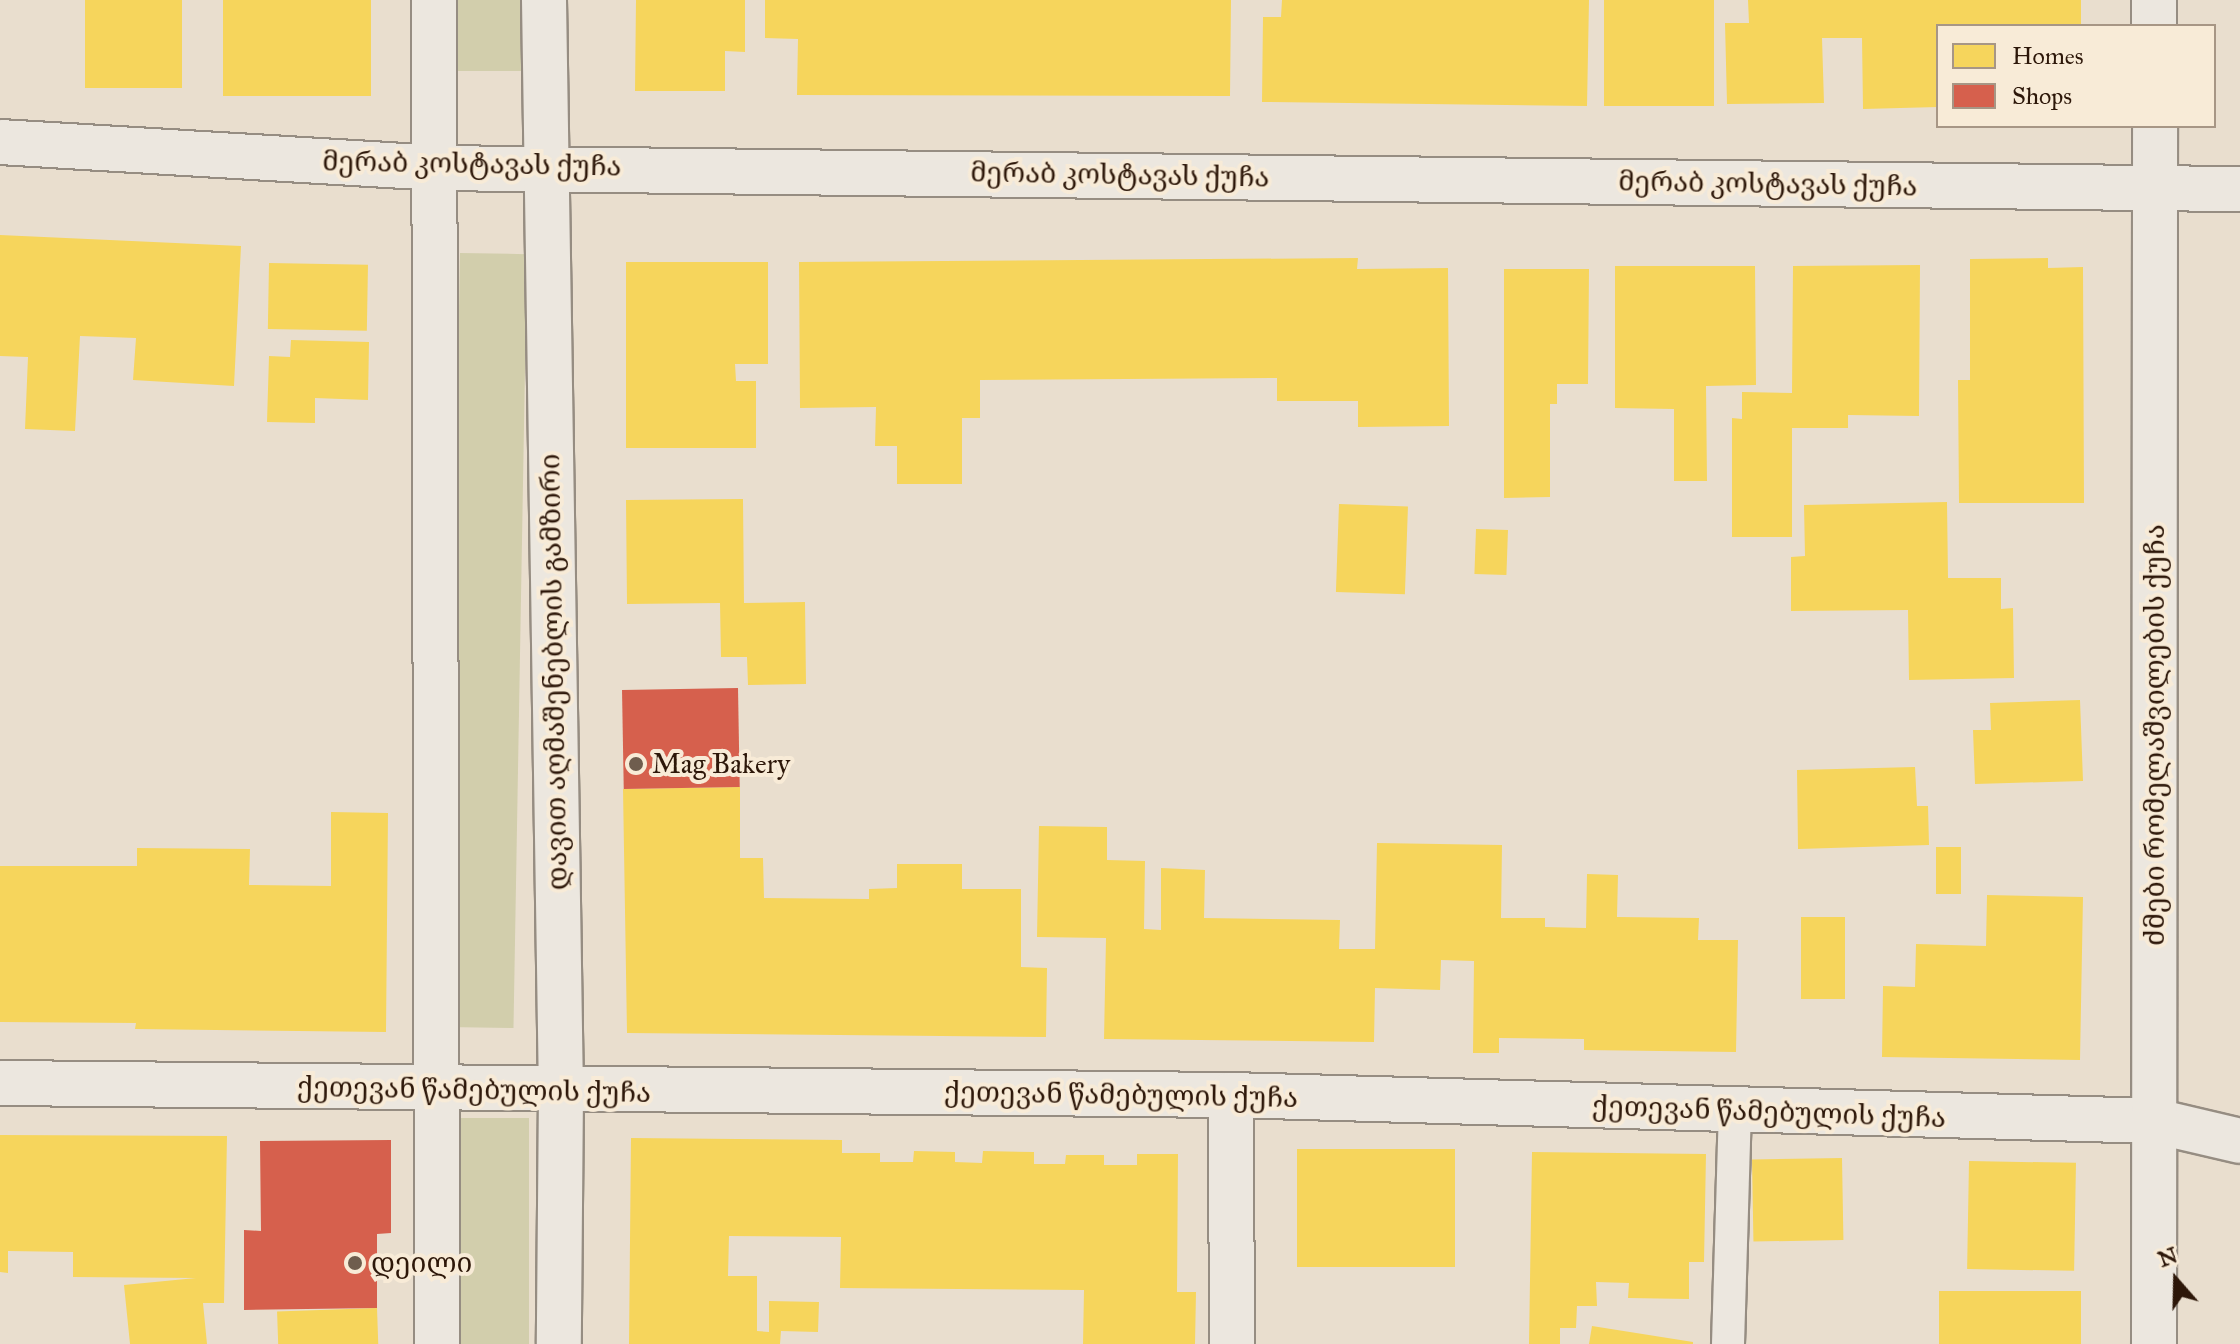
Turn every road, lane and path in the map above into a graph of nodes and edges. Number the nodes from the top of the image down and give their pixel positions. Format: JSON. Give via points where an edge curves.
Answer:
{"nodes":[{"id":1,"x":434,"y":0,"type":"edge"},
{"id":2,"x":544,"y":0,"type":"edge"},
{"id":3,"x":2154,"y":0,"type":"edge"},
{"id":4,"x":2154,"y":24,"type":"edge"},
{"id":5,"x":2155,"y":128,"type":"edge"},
{"id":6,"x":0,"y":142,"type":"edge"},
{"id":7,"x":545,"y":166,"type":"junction"},
{"id":8,"x":435,"y":168,"type":"junction"},
{"id":9,"x":2155,"y":189,"type":"junction"},
{"id":10,"x":2240,"y":189,"type":"edge"},
{"id":11,"x":0,"y":1083,"type":"edge"},
{"id":12,"x":441,"y":1090,"type":"junction"},
{"id":13,"x":561,"y":1091,"type":"junction"},
{"id":14,"x":1231,"y":1095,"type":"junction"},
{"id":15,"x":1735,"y":1111,"type":"junction"},
{"id":16,"x":2155,"y":1121,"type":"junction"},
{"id":17,"x":2240,"y":1141,"type":"edge"},
{"id":18,"x":437,"y":1344,"type":"edge"},
{"id":19,"x":559,"y":1344,"type":"edge"},
{"id":20,"x":1232,"y":1344,"type":"edge"},
{"id":21,"x":1728,"y":1344,"type":"edge"},
{"id":22,"x":2154,"y":1344,"type":"edge"}],
"edges":[{"from":1,"to":8,"type":"street"},
{"from":2,"to":7,"type":"street","name":"დავით აღმაშენებლის გამზირი"},
{"from":3,"to":4,"type":"street"},
{"from":5,"to":9,"type":"street","name":"ძმები რომელაშვილების ქუჩა"},
{"from":6,"to":8,"type":"street","name":"მერაბ კოსტავას ქუჩა"},
{"from":7,"to":8,"type":"street","name":"მერაბ კოსტავას ქუჩა"},
{"from":7,"to":9,"type":"street","name":"მერაბ კოსტავას ქუჩა"},
{"from":7,"to":13,"type":"street","name":"დავით აღმაშენებლის გამზირი"},
{"from":8,"to":12,"type":"street"},
{"from":9,"to":10,"type":"street","name":"მერაბ კოსტავას ქუჩა"},
{"from":9,"to":16,"type":"street","name":"ძმები რომელაშვილების ქუჩა"},
{"from":11,"to":12,"type":"street","name":"ქეთევან წამებულის ქუჩა"},
{"from":12,"to":13,"type":"street","name":"ქეთევან წამებულის ქუჩა"},
{"from":12,"to":18,"type":"street"},
{"from":13,"to":14,"type":"street","name":"ქეთევან წამებულის ქუჩა"},
{"from":13,"to":19,"type":"street","name":"დავით აღმაშენებლის გამზირი"},
{"from":14,"to":15,"type":"street","name":"ქეთევან წამებულის ქუჩა"},
{"from":14,"to":20,"type":"street"},
{"from":15,"to":16,"type":"street","name":"ქეთევან წამებულის ქუჩა"},
{"from":15,"to":21,"type":"lane"},
{"from":16,"to":17,"type":"street","name":"ქეთევან წამებულის ქუჩა"},
{"from":16,"to":22,"type":"street","name":"ძმები რომელაშვილების ქუჩა"}]}
